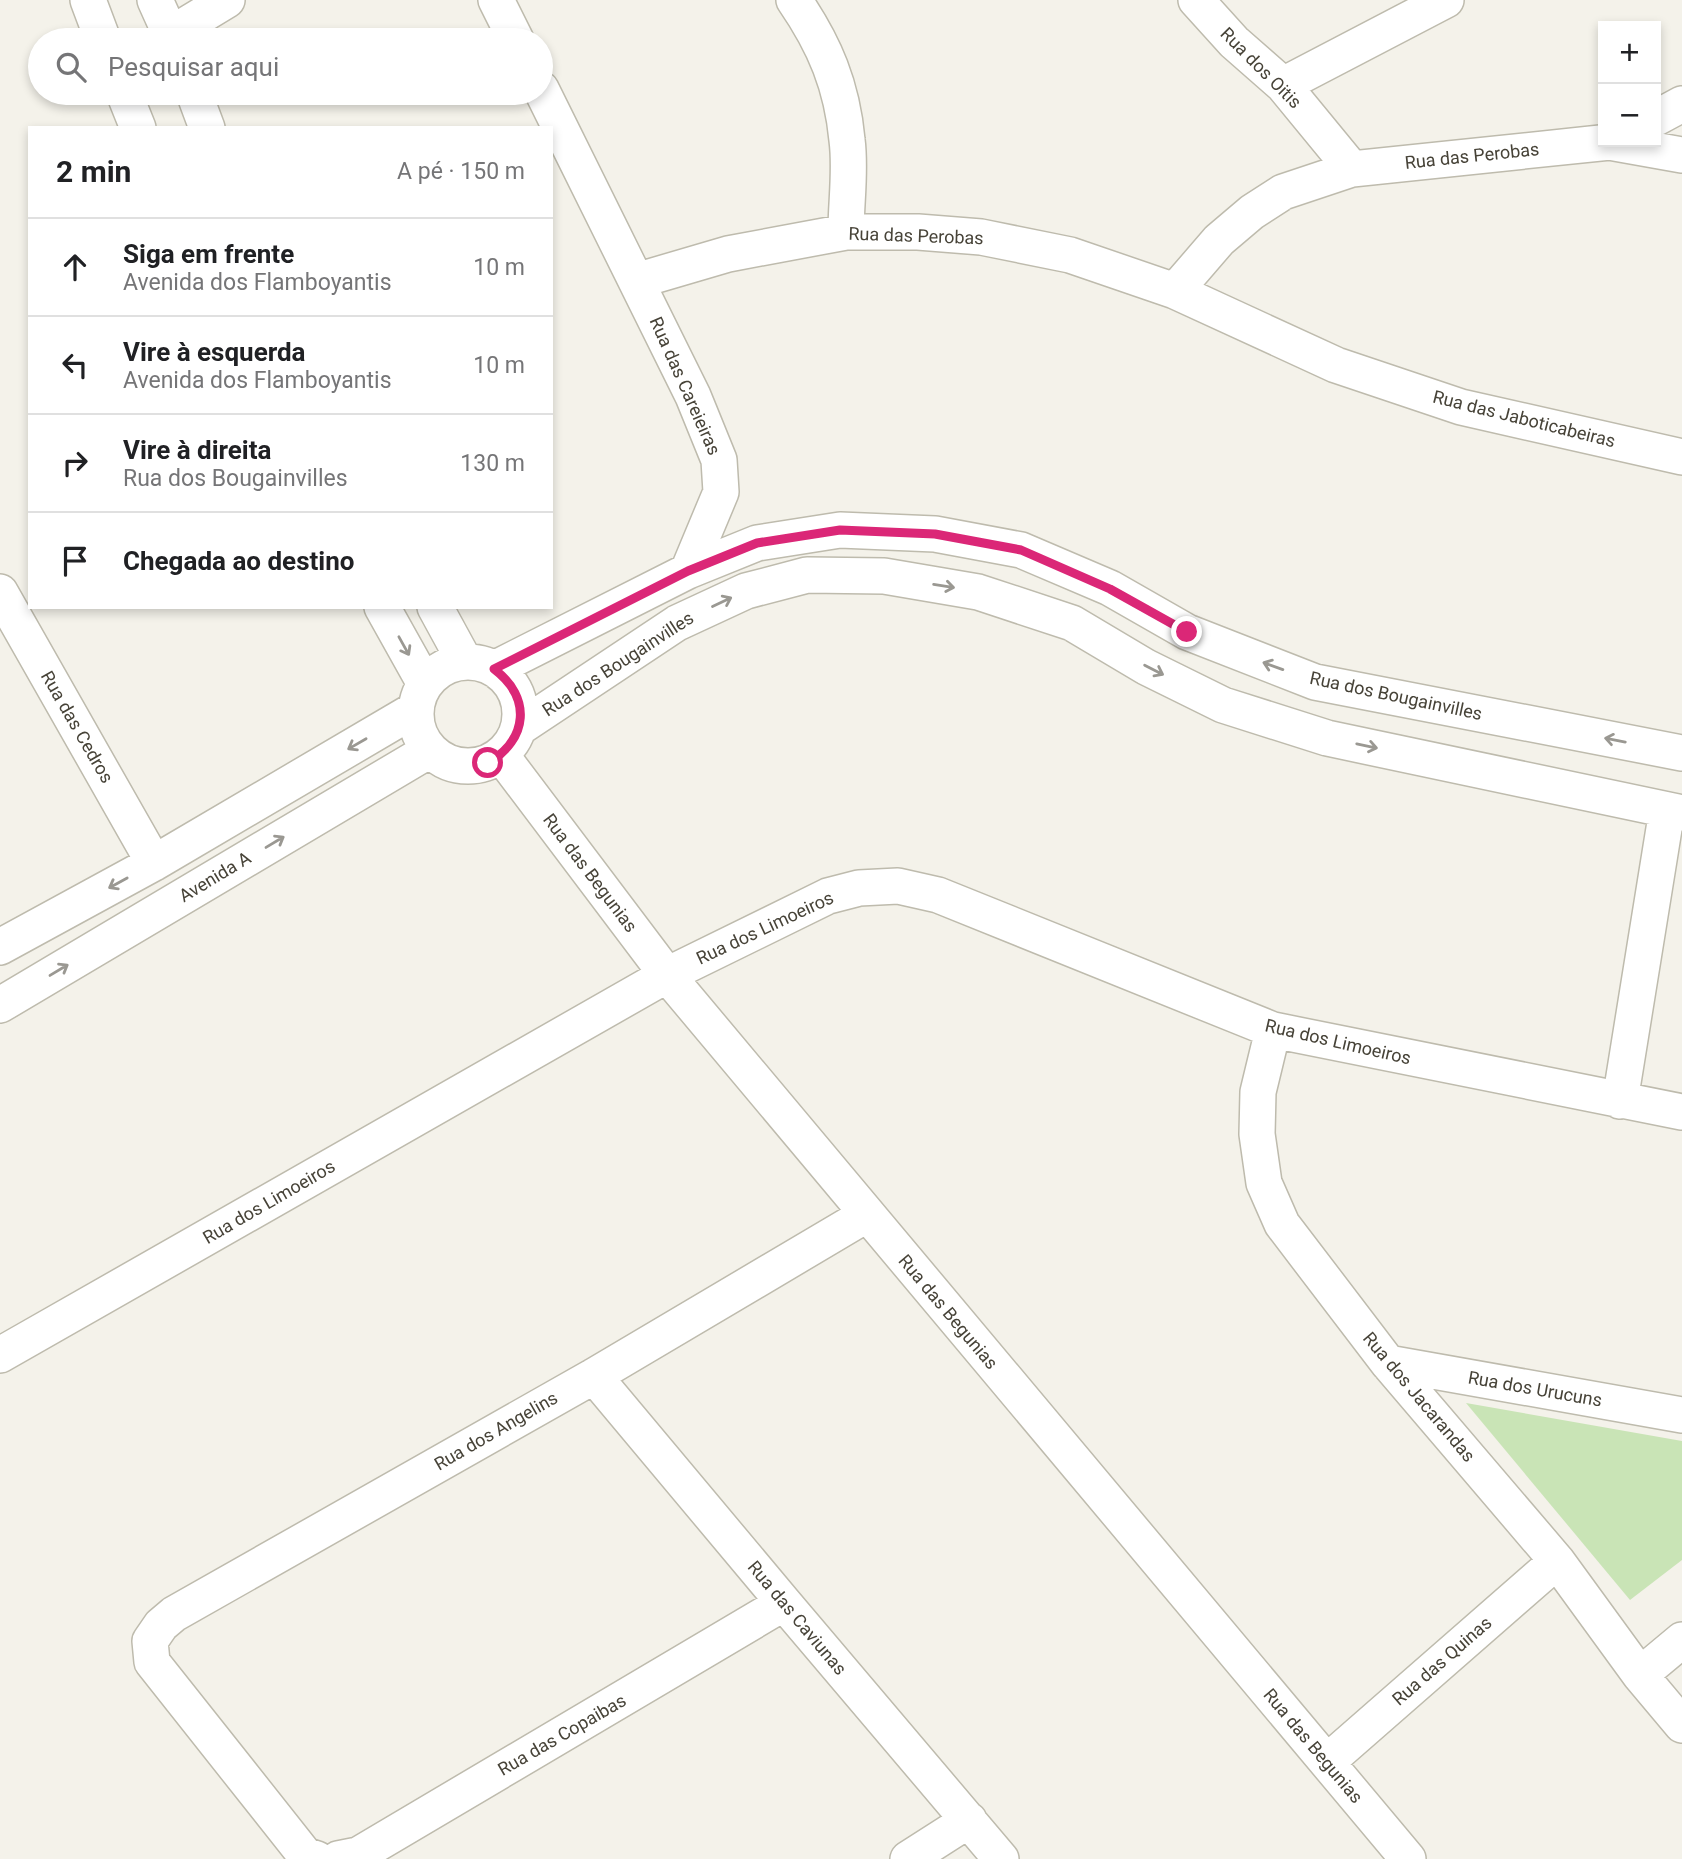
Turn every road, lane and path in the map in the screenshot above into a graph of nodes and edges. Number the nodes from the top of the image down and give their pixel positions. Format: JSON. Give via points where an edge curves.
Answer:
{"nodes":[{"id":1,"x":88,"y":0,"type":"edge"},
{"id":2,"x":155,"y":0,"type":"edge"},
{"id":3,"x":227,"y":0,"type":"edge"},
{"id":4,"x":496,"y":0,"type":"edge"},
{"id":5,"x":794,"y":0,"type":"edge"},
{"id":6,"x":1196,"y":0,"type":"edge"},
{"id":7,"x":1446,"y":0,"type":"edge"},
{"id":8,"x":98,"y":28,"type":"edge"},
{"id":9,"x":168,"y":28,"type":"edge"},
{"id":10,"x":185,"y":28,"type":"edge"},
{"id":11,"x":510,"y":28,"type":"edge"},
{"id":12,"x":1283,"y":85,"type":"junction"},
{"id":13,"x":1682,"y":104,"type":"edge"},
{"id":14,"x":129,"y":105,"type":"edge"},
{"id":15,"x":198,"y":105,"type":"edge"},
{"id":16,"x":549,"y":105,"type":"edge"},
{"id":17,"x":1661,"y":115,"type":"edge"},
{"id":18,"x":137,"y":126,"type":"edge"},
{"id":19,"x":206,"y":126,"type":"edge"},
{"id":20,"x":1598,"y":143,"type":"edge"},
{"id":21,"x":1637,"y":147,"type":"edge"},
{"id":22,"x":1682,"y":155,"type":"edge"},
{"id":23,"x":1352,"y":169,"type":"junction"},
{"id":24,"x":846,"y":232,"type":"junction"},
{"id":25,"x":636,"y":281,"type":"junction"},
{"id":26,"x":1175,"y":291,"type":"junction"},
{"id":27,"x":1682,"y":457,"type":"edge"},
{"id":28,"x":688,"y":571,"type":"junction"},
{"id":29,"x":0,"y":592,"type":"edge"},
{"id":30,"x":383,"y":609,"type":"edge"},
{"id":31,"x":437,"y":609,"type":"edge"},
{"id":32,"x":480,"y":665,"type":"junction"},
{"id":33,"x":421,"y":697,"type":"junction"},
{"id":34,"x":510,"y":742,"type":"junction"},
{"id":35,"x":430,"y":750,"type":"junction"},
{"id":36,"x":1682,"y":753,"type":"edge"},
{"id":37,"x":1674,"y":812,"type":"edge"},
{"id":38,"x":154,"y":863,"type":"junction"},
{"id":39,"x":0,"y":947,"type":"edge"},
{"id":40,"x":667,"y":975,"type":"junction"},
{"id":41,"x":0,"y":1005,"type":"edge"},
{"id":42,"x":1273,"y":1030,"type":"junction"},
{"id":43,"x":1620,"y":1101,"type":"junction"},
{"id":44,"x":1682,"y":1112,"type":"edge"},
{"id":45,"x":866,"y":1215,"type":"junction"},
{"id":46,"x":0,"y":1355,"type":"edge"},
{"id":47,"x":1388,"y":1363,"type":"junction"},
{"id":48,"x":594,"y":1376,"type":"junction"},
{"id":49,"x":1682,"y":1415,"type":"edge"},
{"id":50,"x":1557,"y":1561,"type":"junction"},
{"id":51,"x":783,"y":1604,"type":"junction"},
{"id":52,"x":1682,"y":1640,"type":"edge"},
{"id":53,"x":1640,"y":1675,"type":"junction"},
{"id":54,"x":1682,"y":1725,"type":"edge"},
{"id":55,"x":1327,"y":1762,"type":"junction"},
{"id":56,"x":969,"y":1820,"type":"junction"},
{"id":57,"x":317,"y":1859,"type":"edge"},
{"id":58,"x":338,"y":1859,"type":"edge"},
{"id":59,"x":908,"y":1859,"type":"edge"},
{"id":60,"x":1001,"y":1859,"type":"edge"},
{"id":61,"x":1408,"y":1859,"type":"edge"}],
"edges":[{"from":1,"to":8,"type":"street"},
{"from":2,"to":9,"type":"street"},
{"from":3,"to":10,"type":"street"},
{"from":4,"to":11,"type":"street"},
{"from":5,"to":24,"type":"street","via":[[828,57],[840,94],[848,142]]},
{"from":6,"to":12,"type":"street","name":"Rua dos Oitis"},
{"from":7,"to":12,"type":"street"},
{"from":12,"to":23,"type":"street","name":"Rua dos Oitis"},
{"from":13,"to":17,"type":"street"},
{"from":14,"to":18,"type":"street"},
{"from":15,"to":19,"type":"street"},
{"from":16,"to":25,"type":"street","name":"Rua das Careieiras"},
{"from":20,"to":23,"type":"street","name":"Rua das Perobas"},
{"from":21,"to":22,"type":"street","name":"Rua das Perobas"},
{"from":23,"to":26,"type":"street","name":"Rua das Perobas","via":[[1283,192],[1252,212],[1219,240]]},
{"from":24,"to":25,"type":"street","name":"Rua das Perobas","via":[[728,254]]},
{"from":24,"to":26,"type":"street","name":"Rua das Perobas","via":[[981,237],[1070,255]]},
{"from":25,"to":28,"type":"street","name":"Rua das Careieiras","via":[[719,460],[721,492]]},
{"from":26,"to":27,"type":"street","name":"Rua das Jaboticabeiras","via":[[1336,365],[1461,407]]},
{"from":28,"to":32,"type":"street","name":"Rua dos Bougainvilles"},
{"from":36,"to":28,"type":"street","name":"Rua dos Bougainvilles","one_way":true,"via":[[1315,682],[1187,632],[1110,589],[1021,550],[935,534],[840,530],[757,543]]},
{"from":29,"to":38,"type":"street","name":"Rua das Cedros"},
{"from":30,"to":33,"type":"street","one_way":true},
{"from":31,"to":32,"type":"street"},
{"from":32,"to":33,"type":"street","via":[[450,666],[436,673]]},
{"from":32,"to":34,"type":"street","via":[[505,677],[514,688],[521,715]]},
{"from":33,"to":35,"type":"street","via":[[417,724]]},
{"from":33,"to":38,"type":"street","one_way":true},
{"from":34,"to":35,"type":"street","via":[[488,763],[472,766],[449,762]]},
{"from":34,"to":37,"type":"street","name":"Rua dos Bougainvilles","one_way":true,"via":[[677,623],[746,591],[807,576],[884,576],[978,592],[1072,623],[1223,705],[1327,738]]},
{"from":34,"to":40,"type":"street","name":"Rua das Begunias"},
{"from":41,"to":35,"type":"street","name":"Avenida A","one_way":true},
{"from":37,"to":43,"type":"street"},
{"from":38,"to":39,"type":"street","one_way":true},
{"from":40,"to":42,"type":"street","name":"Rua dos Limoeiros","via":[[828,896],[859,888],[898,886],[938,895]]},
{"from":40,"to":45,"type":"street","name":"Rua das Begunias"},
{"from":40,"to":46,"type":"street","name":"Rua dos Limoeiros"},
{"from":42,"to":43,"type":"street","name":"Rua dos Limoeiros"},
{"from":42,"to":47,"type":"street","name":"Rua dos Jacarandas","via":[[1258,1092],[1257,1133],[1264,1183],[1282,1224]]},
{"from":43,"to":44,"type":"street","name":"Rua dos Limoeiros"},
{"from":45,"to":48,"type":"street","name":"Rua dos Angelins"},
{"from":45,"to":55,"type":"street","name":"Rua das Begunias"},
{"from":47,"to":49,"type":"street","name":"Rua dos Urucuns"},
{"from":47,"to":50,"type":"street","name":"Rua dos Jacarandas"},
{"from":48,"to":51,"type":"street","name":"Rua das Caviunas"},
{"from":48,"to":57,"type":"street","name":"Rua dos Angelins","via":[[174,1614],[150,1641],[152,1662],[305,1855]]},
{"from":50,"to":53,"type":"street","name":"Rua dos Jacarandas"},
{"from":50,"to":55,"type":"street","name":"Rua das Quinas"},
{"from":51,"to":56,"type":"street","name":"Rua das Caviunas"},
{"from":51,"to":58,"type":"street","name":"Rua das Copaibas","via":[[358,1855]]},
{"from":52,"to":53,"type":"street"},
{"from":53,"to":54,"type":"street","name":"Rua dos Jacarandas"},
{"from":55,"to":61,"type":"street","name":"Rua das Begunias"},
{"from":56,"to":59,"type":"street"},
{"from":56,"to":60,"type":"street","name":"Rua das Caviunas"}]}
